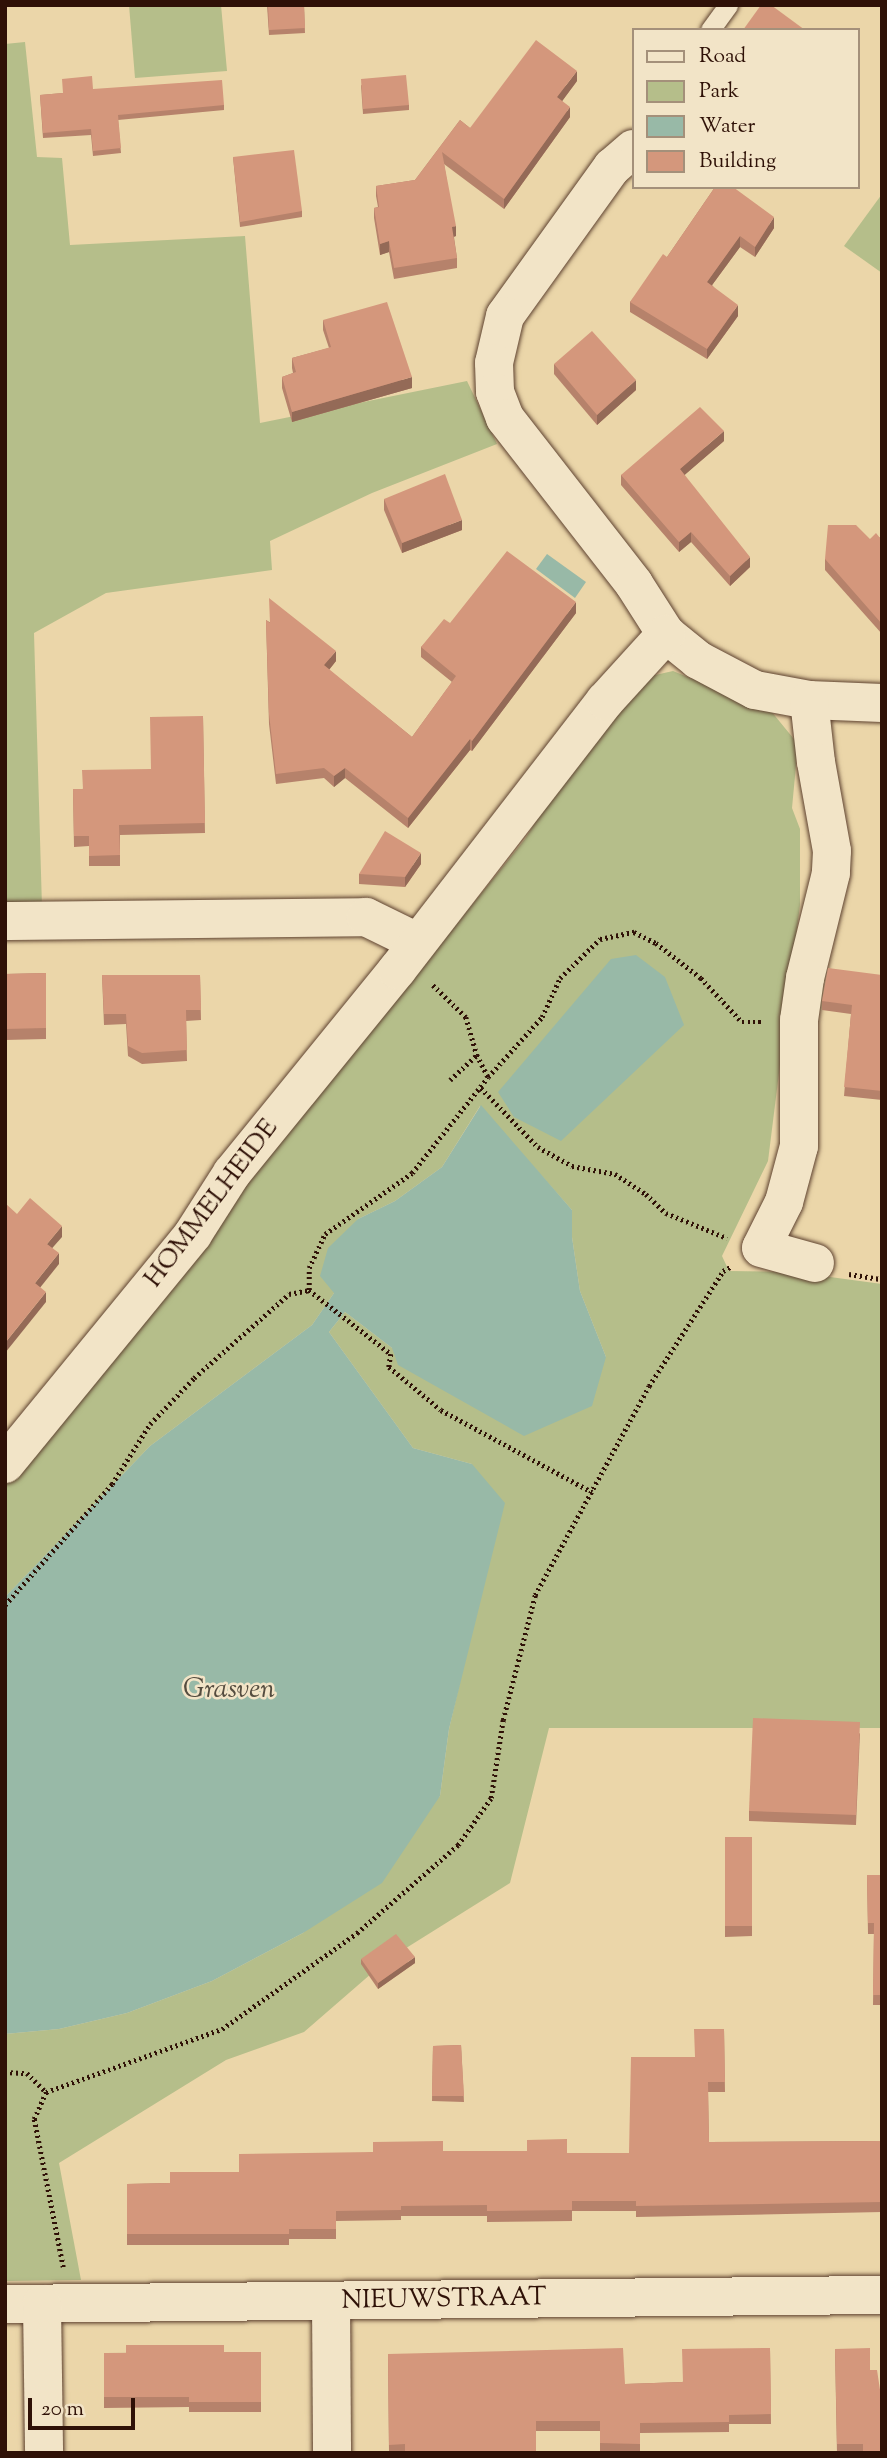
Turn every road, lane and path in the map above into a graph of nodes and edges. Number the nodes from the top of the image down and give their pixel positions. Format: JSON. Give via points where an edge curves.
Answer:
{"nodes":[{"id":1,"x":728,"y":5,"type":"edge"},
{"id":2,"x":711,"y":28,"type":"edge"},
{"id":3,"x":632,"y":150,"type":"edge"},
{"id":4,"x":666,"y":634,"type":"junction"},
{"id":5,"x":809,"y":700,"type":"junction"},
{"id":6,"x":882,"y":703,"type":"edge"},
{"id":7,"x":5,"y":921,"type":"edge"},
{"id":8,"x":407,"y":956,"type":"junction"},
{"id":9,"x":799,"y":1020,"type":"junction"},
{"id":10,"x":477,"y":1055,"type":"junction"},
{"id":11,"x":488,"y":1077,"type":"junction"},
{"id":12,"x":450,"y":1080,"type":"dead end"},
{"id":13,"x":482,"y":1089,"type":"junction"},
{"id":14,"x":761,"y":1248,"type":"junction"},
{"id":15,"x":815,"y":1263,"type":"dead end"},
{"id":16,"x":309,"y":1290,"type":"junction"},
{"id":17,"x":5,"y":1464,"type":"edge"},
{"id":18,"x":592,"y":1492,"type":"junction"},
{"id":19,"x":5,"y":1605,"type":"edge"},
{"id":20,"x":5,"y":2073,"type":"edge"},
{"id":21,"x":46,"y":2092,"type":"junction"},
{"id":22,"x":882,"y":2295,"type":"edge"},
{"id":23,"x":331,"y":2302,"type":"junction"},
{"id":24,"x":39,"y":2304,"type":"edge"},
{"id":25,"x":44,"y":2453,"type":"edge"},
{"id":26,"x":332,"y":2453,"type":"edge"}],
"edges":[{"from":1,"to":2,"type":"lane"},
{"from":3,"to":4,"type":"street","via":[[612,167],[505,316],[494,363],[495,392],[517,438],[634,584]]},
{"from":4,"to":5,"type":"street","via":[[698,660],[755,690]]},
{"from":4,"to":8,"type":"street","name":"HOMMELHEIDE","via":[[605,701]]},
{"from":5,"to":6,"type":"street"},
{"from":5,"to":9,"type":"street","via":[[832,851],[827,897]]},
{"from":7,"to":8,"type":"street","via":[[366,917]]},
{"from":8,"to":10,"type":"path","via":[[466,1017]]},
{"from":8,"to":17,"type":"street","name":"HOMMELHEIDE","via":[[232,1173],[192,1234]]},
{"from":9,"to":11,"type":"path","via":[[780,1017],[742,1022],[701,978],[634,932],[600,939],[560,978],[542,1017]]},
{"from":9,"to":14,"type":"street","via":[[799,1146],[784,1202]]},
{"from":10,"to":11,"type":"path"},
{"from":10,"to":12,"type":"path"},
{"from":11,"to":13,"type":"path"},
{"from":13,"to":14,"type":"path","via":[[538,1147],[572,1166],[615,1174],[667,1213]]},
{"from":13,"to":16,"type":"path","via":[[412,1173],[325,1234],[309,1268]]},
{"from":14,"to":15,"type":"street"},
{"from":14,"to":18,"type":"path","via":[[723,1271],[649,1386]]},
{"from":16,"to":18,"type":"path","via":[[391,1354],[389,1367],[441,1410]]},
{"from":16,"to":19,"type":"path","via":[[289,1294],[194,1378],[150,1424],[87,1515]]},
{"from":18,"to":21,"type":"path","via":[[535,1595],[503,1720],[491,1798],[458,1846],[357,1933],[222,2029]]},
{"from":20,"to":21,"type":"path","via":[[27,2073]]},
{"from":21,"to":24,"type":"path","via":[[34,2119]]},
{"from":22,"to":23,"type":"street","name":"NIEUWSTRAAT"},
{"from":23,"to":24,"type":"street","name":"NIEUWSTRAAT"},
{"from":23,"to":26,"type":"street"},
{"from":24,"to":25,"type":"street"}]}
